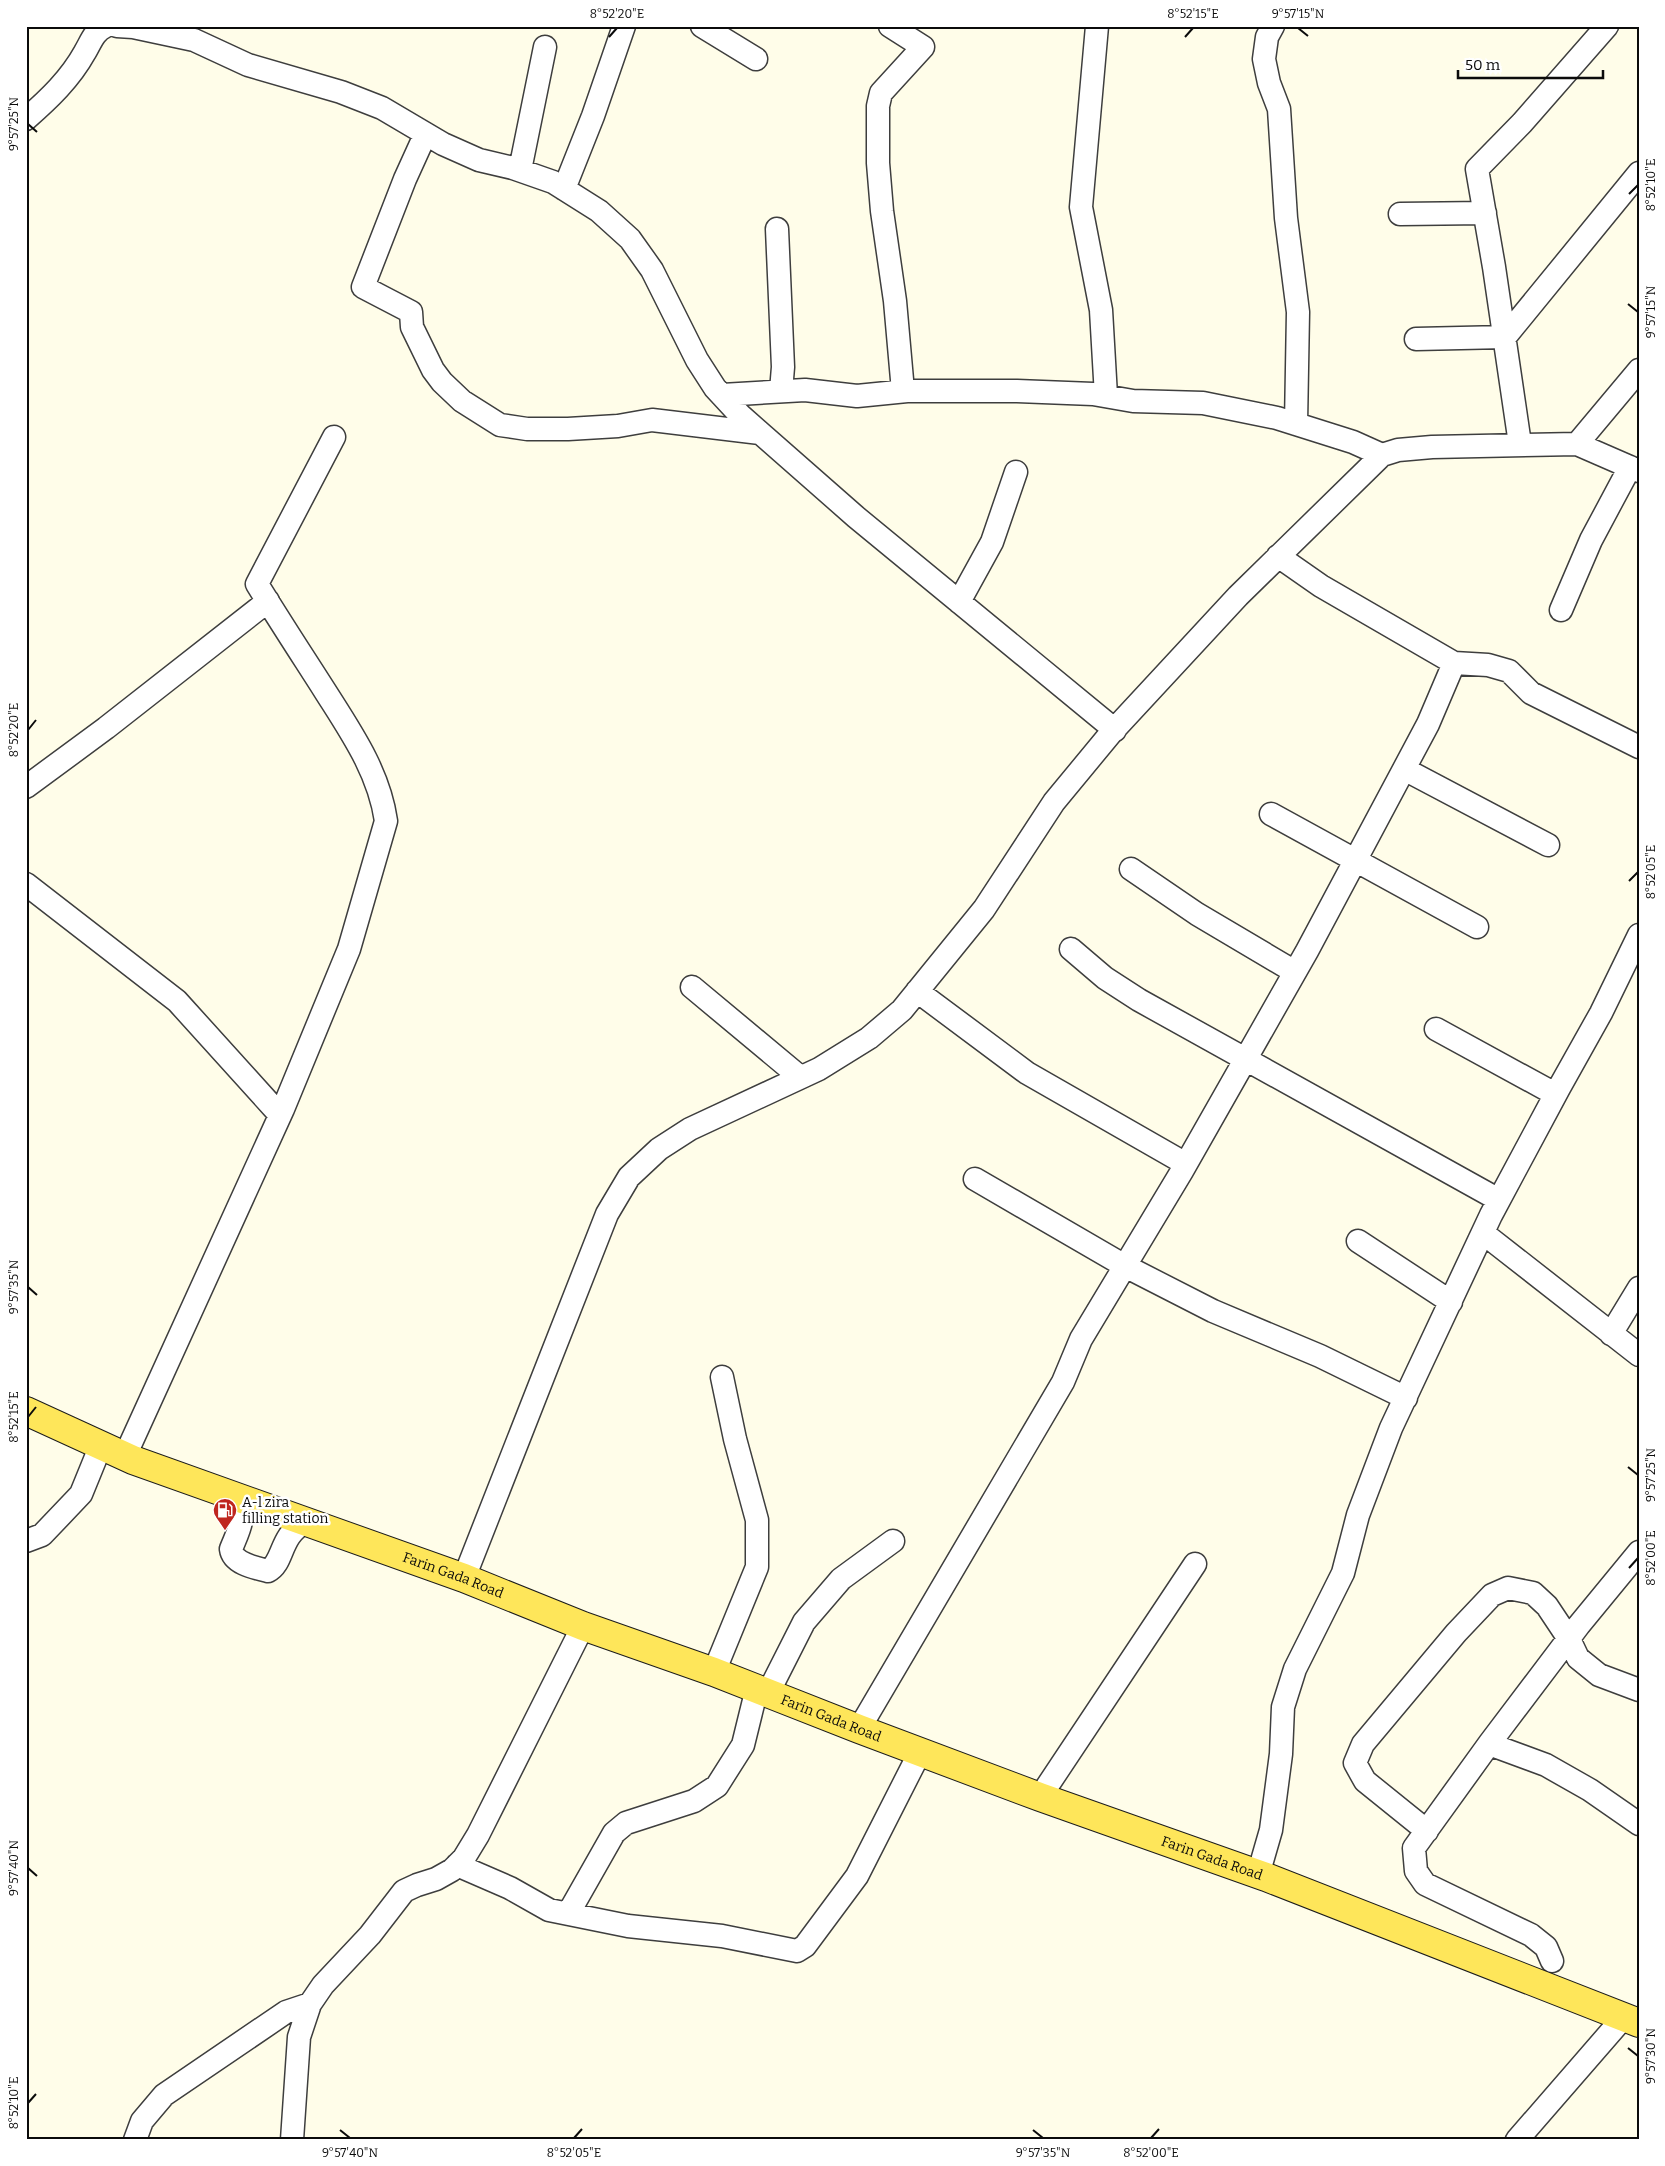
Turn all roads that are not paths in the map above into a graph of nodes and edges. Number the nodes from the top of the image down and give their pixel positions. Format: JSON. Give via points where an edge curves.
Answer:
{"nodes":[{"id":1,"x":106,"y":26,"type":"edge"},
{"id":2,"x":117,"y":26,"type":"edge"},
{"id":3,"x":624,"y":26,"type":"edge"},
{"id":4,"x":702,"y":26,"type":"edge"},
{"id":5,"x":890,"y":26,"type":"edge"},
{"id":6,"x":1097,"y":26,"type":"edge"},
{"id":7,"x":1273,"y":26,"type":"edge"},
{"id":8,"x":1607,"y":26,"type":"edge"},
{"id":9,"x":545,"y":47,"type":"dead end"},
{"id":10,"x":756,"y":59,"type":"dead end"},
{"id":11,"x":26,"y":120,"type":"edge"},
{"id":12,"x":425,"y":135,"type":"junction"},
{"id":13,"x":520,"y":170,"type":"junction"},
{"id":14,"x":1639,"y":173,"type":"edge"},
{"id":15,"x":564,"y":189,"type":"junction"},
{"id":16,"x":1485,"y":213,"type":"junction"},
{"id":17,"x":1400,"y":214,"type":"dead end"},
{"id":18,"x":777,"y":229,"type":"dead end"},
{"id":19,"x":1504,"y":336,"type":"junction"},
{"id":20,"x":1416,"y":340,"type":"dead end"},
{"id":21,"x":1639,"y":370,"type":"edge"},
{"id":22,"x":781,"y":391,"type":"junction"},
{"id":23,"x":903,"y":391,"type":"junction"},
{"id":24,"x":722,"y":395,"type":"junction"},
{"id":25,"x":1106,"y":396,"type":"junction"},
{"id":26,"x":1296,"y":424,"type":"junction"},
{"id":27,"x":760,"y":433,"type":"junction"},
{"id":28,"x":334,"y":437,"type":"dead end"},
{"id":29,"x":1520,"y":444,"type":"junction"},
{"id":30,"x":1577,"y":444,"type":"junction"},
{"id":31,"x":1382,"y":455,"type":"junction"},
{"id":32,"x":1634,"y":469,"type":"edge"},
{"id":33,"x":1016,"y":472,"type":"dead end"},
{"id":34,"x":1278,"y":556,"type":"junction"},
{"id":35,"x":268,"y":601,"type":"junction"},
{"id":36,"x":959,"y":602,"type":"junction"},
{"id":37,"x":1560,"y":610,"type":"dead end"},
{"id":38,"x":1454,"y":663,"type":"junction"},
{"id":39,"x":1114,"y":730,"type":"junction"},
{"id":40,"x":1639,"y":746,"type":"edge"},
{"id":41,"x":1404,"y":769,"type":"junction"},
{"id":42,"x":26,"y":787,"type":"edge"},
{"id":43,"x":1271,"y":814,"type":"dead end"},
{"id":44,"x":1548,"y":845,"type":"dead end"},
{"id":45,"x":1355,"y":861,"type":"junction"},
{"id":46,"x":1131,"y":869,"type":"dead end"},
{"id":47,"x":26,"y":884,"type":"edge"},
{"id":48,"x":1477,"y":927,"type":"dead end"},
{"id":49,"x":1639,"y":935,"type":"edge"},
{"id":50,"x":1071,"y":949,"type":"dead end"},
{"id":51,"x":1295,"y":972,"type":"junction"},
{"id":52,"x":692,"y":987,"type":"dead end"},
{"id":53,"x":918,"y":991,"type":"junction"},
{"id":54,"x":1436,"y":1028,"type":"dead end"},
{"id":55,"x":1246,"y":1059,"type":"junction"},
{"id":56,"x":800,"y":1077,"type":"junction"},
{"id":57,"x":1555,"y":1094,"type":"junction"},
{"id":58,"x":280,"y":1114,"type":"junction"},
{"id":59,"x":1186,"y":1164,"type":"junction"},
{"id":60,"x":975,"y":1179,"type":"dead end"},
{"id":61,"x":1499,"y":1200,"type":"junction"},
{"id":62,"x":1483,"y":1234,"type":"junction"},
{"id":63,"x":1358,"y":1241,"type":"dead end"},
{"id":64,"x":1125,"y":1266,"type":"junction"},
{"id":65,"x":1639,"y":1288,"type":"edge"},
{"id":66,"x":1451,"y":1302,"type":"junction"},
{"id":67,"x":1612,"y":1334,"type":"junction"},
{"id":68,"x":1639,"y":1355,"type":"edge"},
{"id":69,"x":722,"y":1378,"type":"dead end"},
{"id":70,"x":1406,"y":1398,"type":"junction"},
{"id":71,"x":26,"y":1411,"type":"edge"},
{"id":72,"x":101,"y":1445,"type":"junction"},
{"id":73,"x":125,"y":1456,"type":"junction"},
{"id":74,"x":238,"y":1499,"type":"junction"},
{"id":75,"x":305,"y":1522,"type":"junction"},
{"id":76,"x":26,"y":1541,"type":"edge"},
{"id":77,"x":893,"y":1541,"type":"dead end"},
{"id":78,"x":1639,"y":1552,"type":"edge"},
{"id":79,"x":1195,"y":1564,"type":"dead end"},
{"id":80,"x":464,"y":1578,"type":"junction"},
{"id":81,"x":583,"y":1626,"type":"junction"},
{"id":82,"x":1569,"y":1639,"type":"junction"},
{"id":83,"x":714,"y":1672,"type":"junction"},
{"id":84,"x":762,"y":1690,"type":"junction"},
{"id":85,"x":1639,"y":1690,"type":"edge"},
{"id":86,"x":859,"y":1729,"type":"junction"},
{"id":87,"x":1489,"y":1744,"type":"junction"},
{"id":88,"x":920,"y":1752,"type":"junction"},
{"id":89,"x":1040,"y":1797,"type":"junction"},
{"id":90,"x":1639,"y":1824,"type":"edge"},
{"id":91,"x":1427,"y":1831,"type":"junction"},
{"id":92,"x":457,"y":1865,"type":"junction"},
{"id":93,"x":1258,"y":1875,"type":"junction"},
{"id":94,"x":568,"y":1914,"type":"junction"},
{"id":95,"x":1552,"y":1961,"type":"dead end"},
{"id":96,"x":310,"y":2004,"type":"junction"},
{"id":97,"x":1631,"y":2020,"type":"edge"},
{"id":98,"x":135,"y":2140,"type":"edge"},
{"id":99,"x":292,"y":2140,"type":"edge"},
{"id":100,"x":1518,"y":2140,"type":"edge"}],
"edges":[{"from":1,"to":11,"type":"street","via":[[93,36],[74,71]]},
{"from":2,"to":12,"type":"street","via":[[194,40],[248,65],[341,92],[382,108]]},
{"from":3,"to":15,"type":"street"},
{"from":4,"to":10,"type":"street"},
{"from":5,"to":23,"type":"street","via":[[924,47],[881,93],[878,106],[882,212],[895,301]]},
{"from":6,"to":25,"type":"street","via":[[1081,208],[1100,310]]},
{"from":7,"to":26,"type":"street","via":[[1267,37],[1264,59],[1279,108],[1286,218],[1298,312]]},
{"from":8,"to":16,"type":"street","via":[[1477,169]]},
{"from":9,"to":13,"type":"street"},
{"from":12,"to":13,"type":"street","via":[[479,160]]},
{"from":12,"to":27,"type":"street","via":[[363,287],[411,312],[412,327],[433,370],[462,401],[500,425],[527,430],[618,426],[652,420]]},
{"from":13,"to":15,"type":"street"},
{"from":14,"to":19,"type":"street"},
{"from":15,"to":24,"type":"street","via":[[599,211],[630,239],[652,270],[697,360]]},
{"from":16,"to":17,"type":"street"},
{"from":16,"to":19,"type":"street"},
{"from":18,"to":22,"type":"street","via":[[783,368]]},
{"from":19,"to":20,"type":"street"},
{"from":19,"to":29,"type":"street"},
{"from":21,"to":30,"type":"street"},
{"from":22,"to":23,"type":"street","via":[[805,390],[857,396]]},
{"from":22,"to":24,"type":"street"},
{"from":23,"to":25,"type":"street"},
{"from":24,"to":27,"type":"street"},
{"from":25,"to":26,"type":"street","via":[[1133,401],[1203,403]]},
{"from":26,"to":31,"type":"street"},
{"from":27,"to":36,"type":"street"},
{"from":28,"to":35,"type":"street","via":[[257,584]]},
{"from":29,"to":30,"type":"street"},
{"from":29,"to":31,"type":"street","via":[[1432,447]]},
{"from":30,"to":32,"type":"street"},
{"from":31,"to":34,"type":"street"},
{"from":32,"to":37,"type":"street","via":[[1591,540]]},
{"from":33,"to":36,"type":"street","via":[[992,542]]},
{"from":34,"to":38,"type":"street","via":[[1321,586]]},
{"from":34,"to":39,"type":"street"},
{"from":35,"to":42,"type":"street"},
{"from":35,"to":58,"type":"street","via":[[360,746],[376,780],[386,821],[349,949]]},
{"from":36,"to":39,"type":"street"},
{"from":38,"to":40,"type":"street","via":[[1488,665],[1509,671],[1531,693]]},
{"from":38,"to":41,"type":"street","via":[[1428,724]]},
{"from":39,"to":53,"type":"street","via":[[1054,802],[984,909]]},
{"from":41,"to":44,"type":"street"},
{"from":41,"to":45,"type":"street"},
{"from":43,"to":45,"type":"street"},
{"from":45,"to":48,"type":"street"},
{"from":45,"to":51,"type":"street"},
{"from":46,"to":51,"type":"street","via":[[1197,914]]},
{"from":47,"to":58,"type":"street","via":[[177,1001]]},
{"from":49,"to":57,"type":"street","via":[[1601,1013]]},
{"from":50,"to":55,"type":"street","via":[[1139,1000]]},
{"from":51,"to":55,"type":"street"},
{"from":52,"to":56,"type":"street"},
{"from":53,"to":56,"type":"street","via":[[902,1010],[869,1038]]},
{"from":53,"to":59,"type":"street","via":[[1027,1073]]},
{"from":54,"to":57,"type":"street"},
{"from":55,"to":59,"type":"street"},
{"from":55,"to":61,"type":"street"},
{"from":56,"to":80,"type":"street","via":[[690,1129],[659,1149],[629,1177],[607,1214]]},
{"from":57,"to":61,"type":"street"},
{"from":58,"to":73,"type":"street"},
{"from":59,"to":64,"type":"street"},
{"from":60,"to":64,"type":"street"},
{"from":61,"to":62,"type":"street"},
{"from":62,"to":66,"type":"street"},
{"from":62,"to":67,"type":"street"},
{"from":63,"to":66,"type":"street"},
{"from":64,"to":70,"type":"street","via":[[1213,1311],[1320,1356]]},
{"from":64,"to":86,"type":"street","via":[[1081,1339],[1058,1391]]},
{"from":65,"to":67,"type":"street"},
{"from":66,"to":70,"type":"street"},
{"from":67,"to":68,"type":"street"},
{"from":69,"to":83,"type":"street","via":[[757,1520],[756,1567]]},
{"from":70,"to":93,"type":"street","via":[[1358,1514],[1342,1573],[1296,1669],[1283,1708],[1281,1754],[1271,1830]]},
{"from":71,"to":72,"type":"main road","name":"Farin Gada Road"},
{"from":72,"to":73,"type":"main road","name":"Farin Gada Road"},
{"from":72,"to":76,"type":"street","via":[[81,1494],[42,1535]]},
{"from":73,"to":74,"type":"main road","name":"Farin Gada Road"},
{"from":74,"to":75,"type":"main road","name":"Farin Gada Road"},
{"from":74,"to":75,"type":"street","via":[[243,1519],[232,1554],[235,1559],[262,1570],[274,1568],[286,1538]]},
{"from":75,"to":80,"type":"main road","name":"Farin Gada Road"},
{"from":77,"to":84,"type":"street","via":[[842,1579],[804,1622]]},
{"from":78,"to":82,"type":"street"},
{"from":79,"to":89,"type":"street"},
{"from":80,"to":81,"type":"main road","name":"Farin Gada Road"},
{"from":81,"to":83,"type":"main road","name":"Farin Gada Road"},
{"from":81,"to":92,"type":"street","via":[[478,1835]]},
{"from":82,"to":85,"type":"street","via":[[1578,1658],[1599,1675]]},
{"from":82,"to":87,"type":"street"},
{"from":82,"to":91,"type":"street","via":[[1547,1606],[1533,1593],[1508,1588],[1492,1595],[1363,1744],[1355,1763],[1365,1781]]},
{"from":83,"to":84,"type":"main road","name":"Farin Gada Road"},
{"from":84,"to":86,"type":"main road","name":"Farin Gada Road"},
{"from":84,"to":94,"type":"street","via":[[743,1745],[717,1786],[694,1801],[626,1823],[614,1833]]},
{"from":86,"to":88,"type":"main road","name":"Farin Gada Road"},
{"from":87,"to":90,"type":"street","via":[[1546,1765]]},
{"from":87,"to":91,"type":"street"},
{"from":88,"to":89,"type":"main road","name":"Farin Gada Road"},
{"from":88,"to":94,"type":"street","via":[[857,1876],[805,1946],[797,1951],[722,1936],[628,1926]]},
{"from":89,"to":93,"type":"main road","name":"Farin Gada Road"},
{"from":91,"to":95,"type":"street","via":[[1414,1848],[1416,1870],[1426,1884],[1531,1935],[1546,1947]]},
{"from":92,"to":94,"type":"street","via":[[510,1888],[549,1910]]},
{"from":92,"to":96,"type":"street","via":[[436,1879],[404,1891]]},
{"from":93,"to":97,"type":"main road","name":"Farin Gada Road"},
{"from":96,"to":98,"type":"street","via":[[286,2012],[164,2095],[142,2121]]},
{"from":96,"to":99,"type":"street","via":[[300,2037]]},
{"from":97,"to":100,"type":"street"}]}
